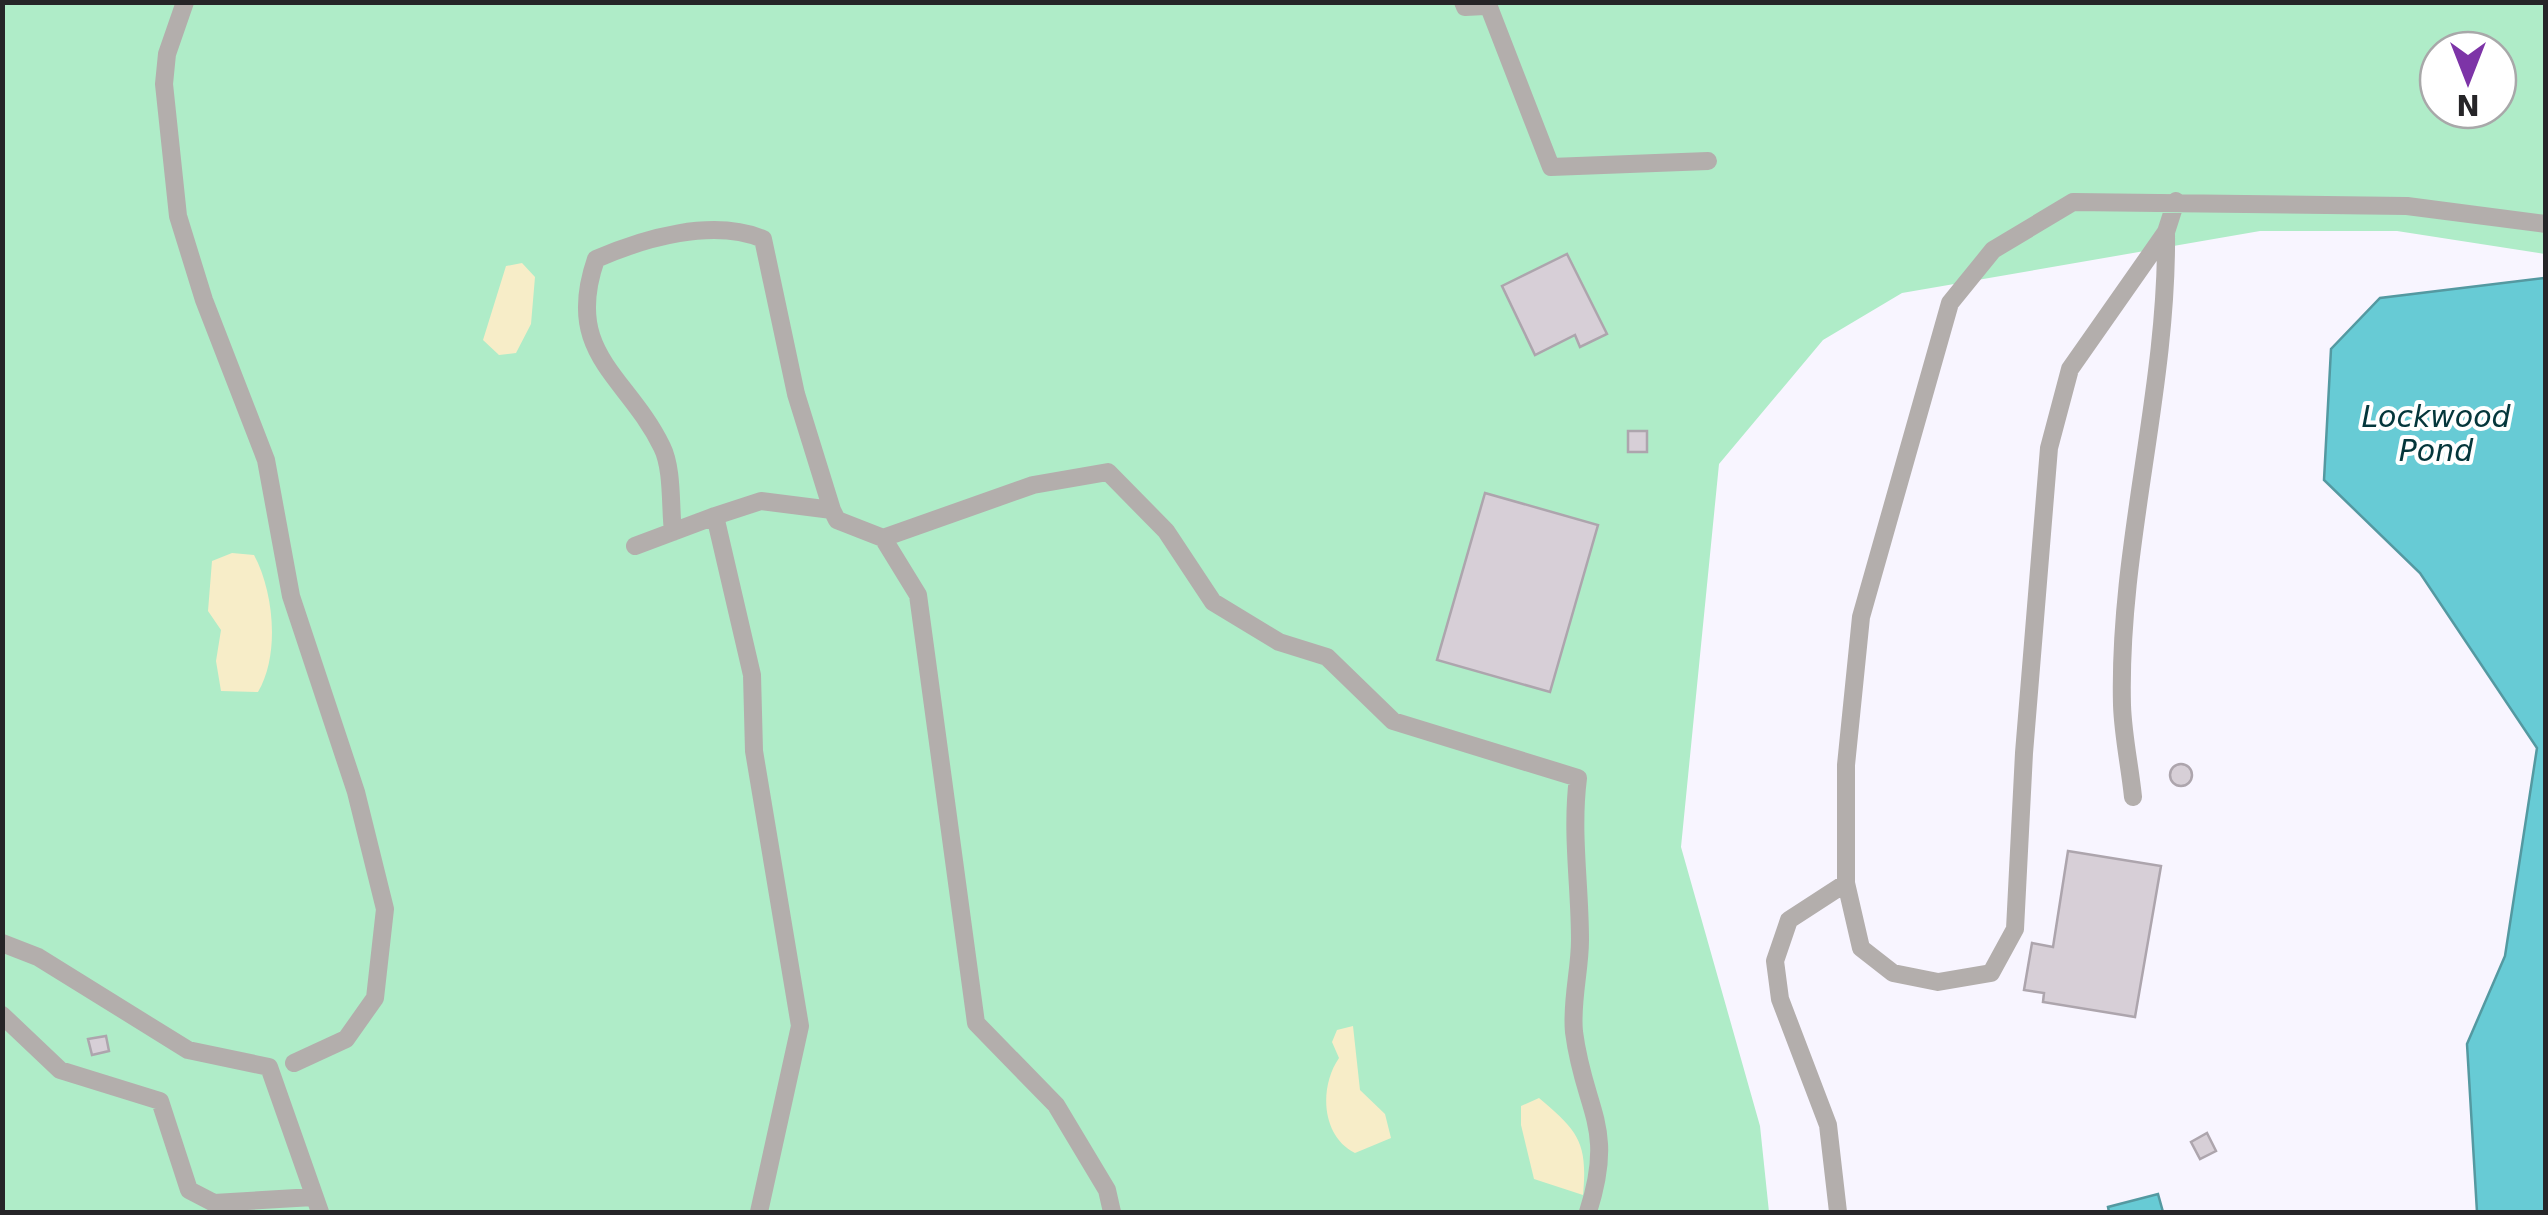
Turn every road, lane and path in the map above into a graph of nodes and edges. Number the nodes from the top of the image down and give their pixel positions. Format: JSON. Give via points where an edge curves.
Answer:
{"nodes":[{"id":1,"x":184,"y":2,"type":"edge"},
{"id":2,"x":1463,"y":2,"type":"edge"},
{"id":3,"x":1486,"y":4,"type":"edge"},
{"id":4,"x":1708,"y":162,"type":"dead end"},
{"id":5,"x":2176,"y":201,"type":"junction"},
{"id":6,"x":2546,"y":224,"type":"edge"},
{"id":7,"x":2166,"y":232,"type":"junction"},
{"id":8,"x":832,"y":510,"type":"junction"},
{"id":9,"x":715,"y":516,"type":"junction"},
{"id":10,"x":672,"y":532,"type":"junction"},
{"id":11,"x":883,"y":538,"type":"junction"},
{"id":12,"x":635,"y":546,"type":"dead end"},
{"id":13,"x":2133,"y":797,"type":"dead end"},
{"id":14,"x":1846,"y":883,"type":"junction"},
{"id":15,"x":2,"y":943,"type":"edge"},
{"id":16,"x":2,"y":1016,"type":"edge"},
{"id":17,"x":294,"y":1063,"type":"dead end"},
{"id":18,"x":317,"y":1205,"type":"edge"},
{"id":19,"x":759,"y":1212,"type":"edge"},
{"id":20,"x":1112,"y":1212,"type":"edge"},
{"id":21,"x":1588,"y":1212,"type":"edge"},
{"id":22,"x":1838,"y":1212,"type":"edge"}],
"edges":[{"from":1,"to":17,"type":"lane","via":[[164,84],[178,216],[266,460],[291,596],[356,792],[384,909],[375,998],[346,1039]]},
{"from":2,"to":3,"type":"lane"},
{"from":3,"to":4,"type":"lane","via":[[1550,166]]},
{"from":5,"to":6,"type":"lane","via":[[2407,206]]},
{"from":5,"to":7,"type":"lane"},
{"from":5,"to":14,"type":"lane","via":[[2073,202],[1992,250],[1950,303],[1861,617],[1846,766]]},
{"from":7,"to":13,"type":"lane","via":[[2162,330],[2125,624],[2122,707]]},
{"from":7,"to":14,"type":"lane","via":[[2070,369],[2049,448],[2015,929],[1991,973],[1938,982],[1893,973],[1861,948]]},
{"from":8,"to":9,"type":"lane","via":[[761,500]]},
{"from":8,"to":10,"type":"lane","via":[[796,394],[763,239],[737,228],[636,242],[596,259],[587,285],[585,313],[595,346],[664,449]]},
{"from":8,"to":11,"type":"lane","via":[[837,520]]},
{"from":9,"to":10,"type":"lane"},
{"from":9,"to":19,"type":"lane","via":[[752,675],[754,751],[800,1026]]},
{"from":10,"to":12,"type":"lane"},
{"from":11,"to":20,"type":"lane","via":[[918,595],[976,1023],[1056,1104]]},
{"from":11,"to":21,"type":"lane","via":[[1033,485],[1108,472],[1166,531],[1212,602],[1279,642],[1327,657],[1393,721],[1578,778],[1572,820],[1580,940],[1574,1031],[1600,1124],[1602,1171]]},
{"from":14,"to":22,"type":"lane","via":[[1789,920],[1775,961],[1780,999],[1828,1125]]},
{"from":15,"to":18,"type":"lane","via":[[188,1050],[269,1067]]},
{"from":16,"to":18,"type":"lane","via":[[60,1070],[160,1101],[189,1190],[214,1203]]}]}
